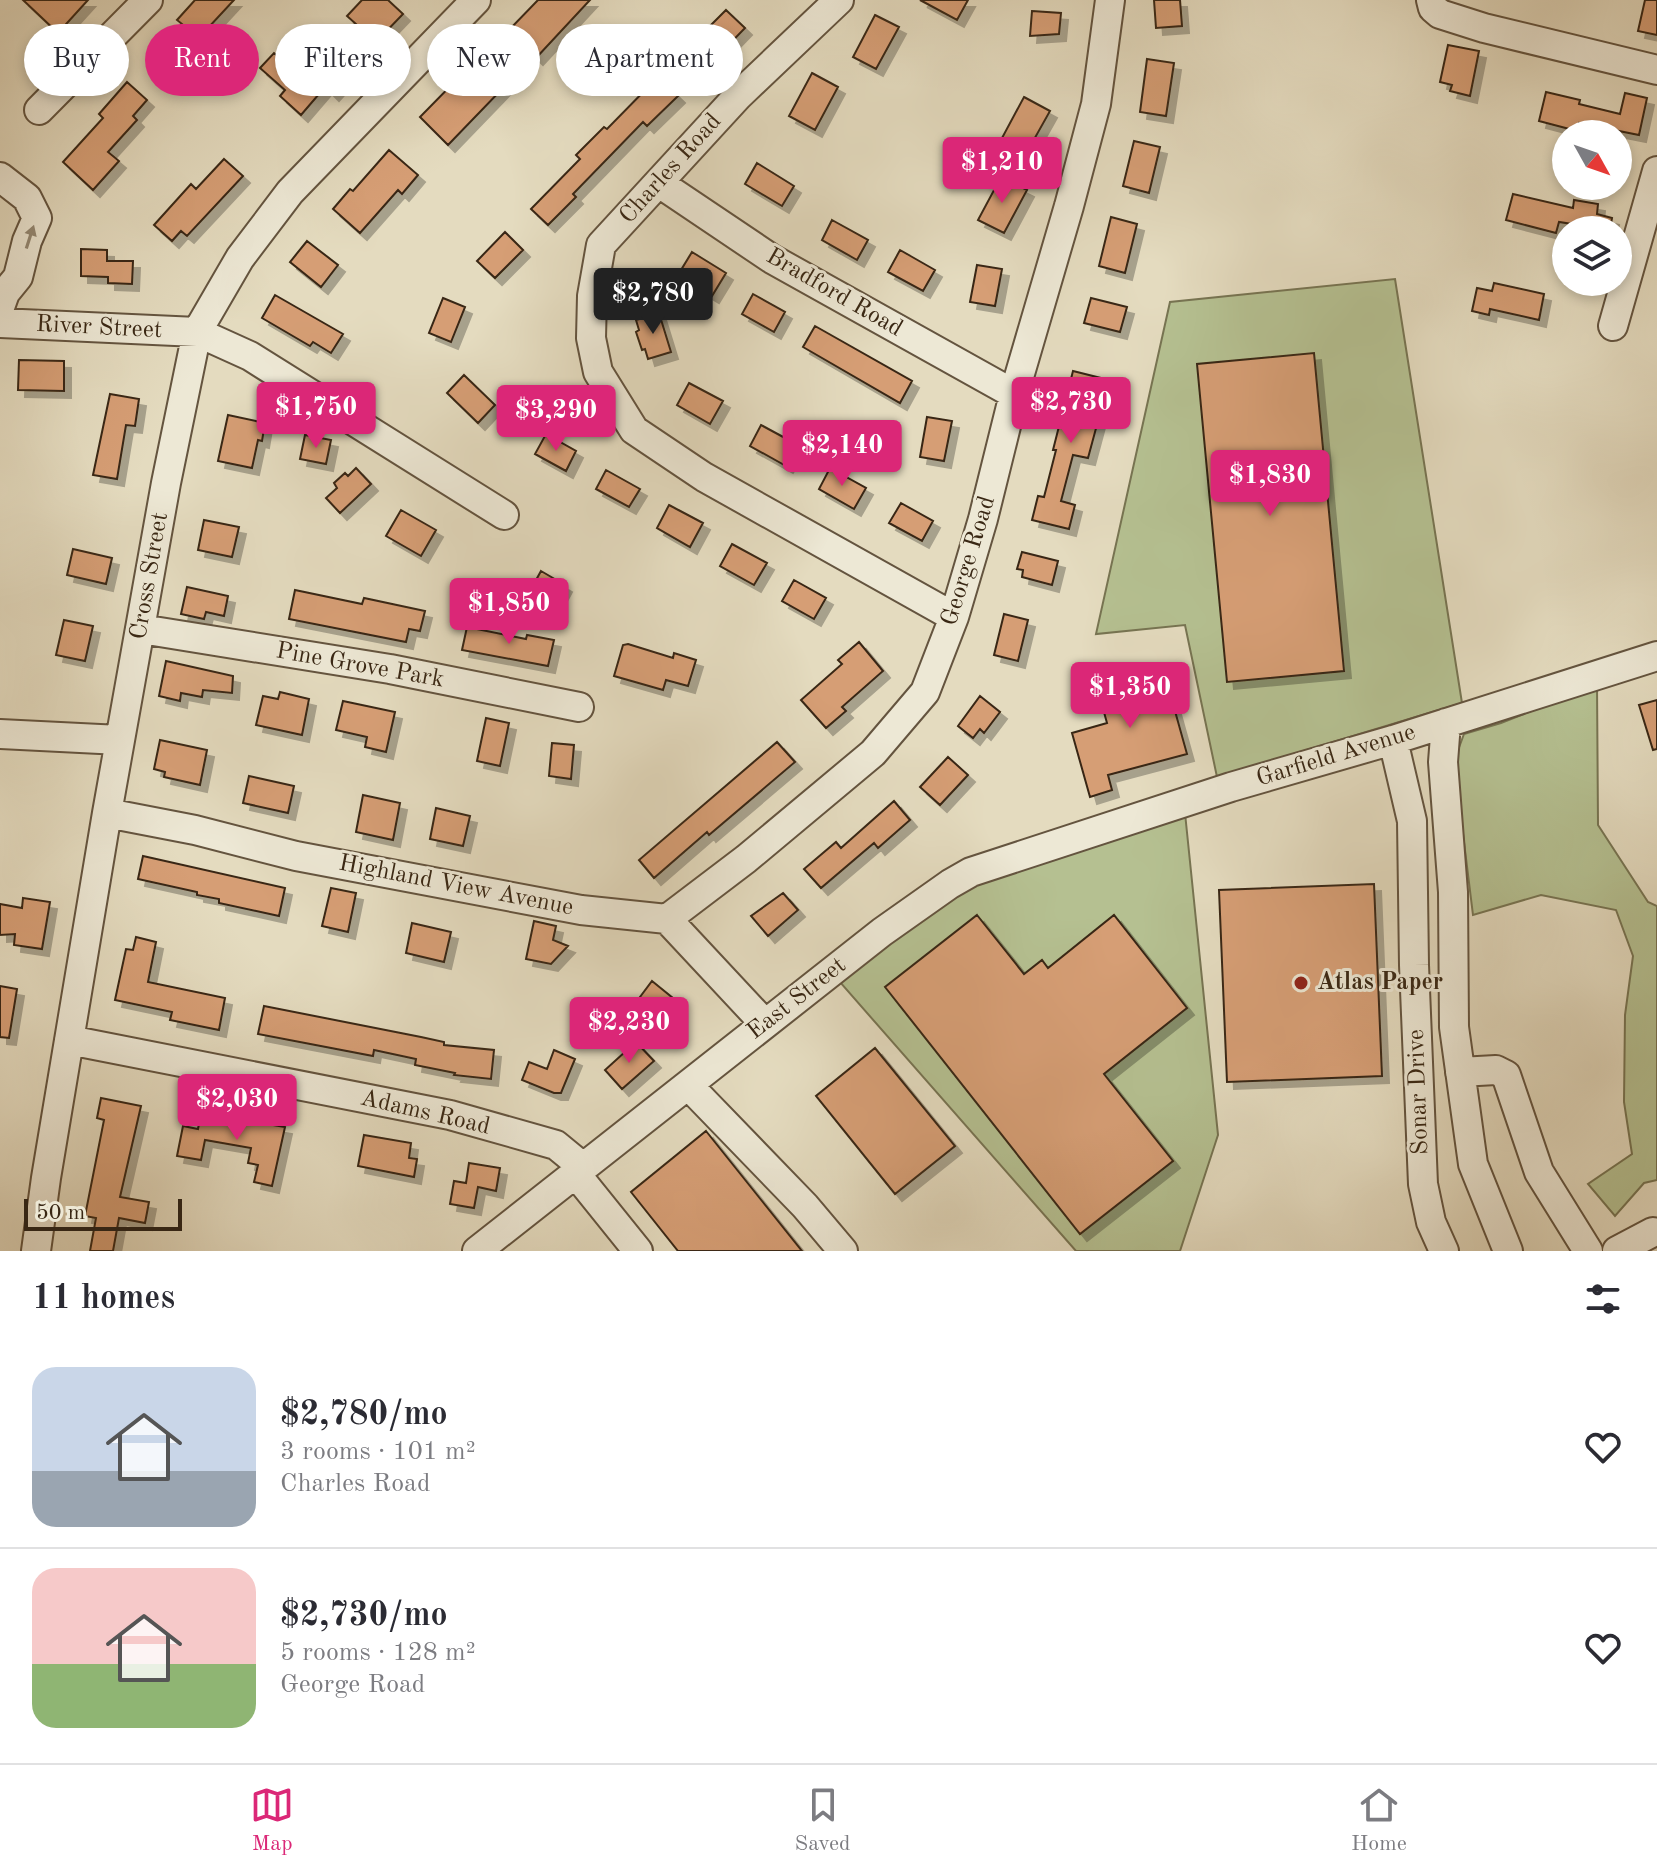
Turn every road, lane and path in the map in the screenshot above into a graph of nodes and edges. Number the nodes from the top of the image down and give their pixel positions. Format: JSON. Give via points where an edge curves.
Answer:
{"nodes":[{"id":1,"x":148,"y":0,"type":"edge"},
{"id":2,"x":839,"y":0,"type":"edge"},
{"id":3,"x":1110,"y":0,"type":"edge"},
{"id":4,"x":463,"y":4,"type":"edge"},
{"id":5,"x":1432,"y":4,"type":"edge"},
{"id":6,"x":1657,"y":70,"type":"edge"},
{"id":7,"x":39,"y":110,"type":"dead end"},
{"id":8,"x":1657,"y":171,"type":"edge"},
{"id":9,"x":0,"y":177,"type":"edge"},
{"id":10,"x":659,"y":183,"type":"junction"},
{"id":11,"x":0,"y":307,"type":"edge"},
{"id":12,"x":0,"y":323,"type":"edge"},
{"id":13,"x":1613,"y":326,"type":"dead end"},
{"id":14,"x":197,"y":332,"type":"junction"},
{"id":15,"x":1014,"y":394,"type":"junction"},
{"id":16,"x":504,"y":515,"type":"dead end"},
{"id":17,"x":954,"y":617,"type":"junction"},
{"id":18,"x":141,"y":629,"type":"junction"},
{"id":19,"x":1657,"y":656,"type":"edge"},
{"id":20,"x":579,"y":707,"type":"dead end"},
{"id":21,"x":1446,"y":723,"type":"junction"},
{"id":22,"x":0,"y":734,"type":"edge"},
{"id":23,"x":120,"y":740,"type":"junction"},
{"id":24,"x":1393,"y":740,"type":"junction"},
{"id":25,"x":107,"y":813,"type":"junction"},
{"id":26,"x":1016,"y":857,"type":"joint"},
{"id":27,"x":667,"y":919,"type":"junction"},
{"id":28,"x":765,"y":1024,"type":"junction"},
{"id":29,"x":69,"y":1040,"type":"junction"},
{"id":30,"x":1460,"y":1072,"type":"junction"},
{"id":31,"x":688,"y":1085,"type":"junction"},
{"id":32,"x":580,"y":1171,"type":"junction"},
{"id":33,"x":1653,"y":1232,"type":"dead end"},
{"id":34,"x":36,"y":1251,"type":"edge"},
{"id":35,"x":477,"y":1251,"type":"edge"},
{"id":36,"x":638,"y":1251,"type":"edge"},
{"id":37,"x":843,"y":1251,"type":"edge"},
{"id":38,"x":1444,"y":1251,"type":"edge"},
{"id":39,"x":1508,"y":1251,"type":"edge"},
{"id":40,"x":1588,"y":1251,"type":"edge"},
{"id":41,"x":1617,"y":1251,"type":"edge"}],
"edges":[{"from":1,"to":7,"type":"street"},
{"from":2,"to":10,"type":"street","name":"Charles Road","via":[[738,96]]},
{"from":3,"to":15,"type":"street","name":"George Road","via":[[1096,104]]},
{"from":4,"to":14,"type":"street","name":"Cross Street","via":[[290,192],[240,258]]},
{"from":5,"to":6,"type":"street","via":[[1445,16],[1500,33]]},
{"from":8,"to":13,"type":"street"},
{"from":11,"to":9,"type":"street","one_way":true,"via":[[18,277],[37,218],[27,198]]},
{"from":10,"to":15,"type":"street","name":"Bradford Road","via":[[772,259]]},
{"from":10,"to":17,"type":"street","name":"Charles Road","via":[[601,245],[592,296],[591,338],[598,372],[634,430],[704,477]]},
{"from":12,"to":14,"type":"street","name":"River Street"},
{"from":14,"to":16,"type":"street","via":[[250,356]]},
{"from":14,"to":18,"type":"street","name":"Cross Street"},
{"from":15,"to":17,"type":"street","name":"George Road"},
{"from":17,"to":27,"type":"street","name":"George Road","via":[[925,692],[873,753]]},
{"from":18,"to":20,"type":"street","name":"Pine Grove Park","via":[[390,669]]},
{"from":18,"to":23,"type":"street","name":"Cross Street"},
{"from":19,"to":21,"type":"street","name":"Garfield Avenue"},
{"from":21,"to":24,"type":"street","name":"Garfield Avenue"},
{"from":21,"to":30,"type":"street","via":[[1453,1015]]},
{"from":22,"to":23,"type":"street"},
{"from":23,"to":25,"type":"street","name":"Cross Street"},
{"from":24,"to":26,"type":"street","name":"Garfield Avenue"},
{"from":24,"to":38,"type":"street","name":"Sonar Drive","via":[[1412,821],[1423,1184]]},
{"from":25,"to":27,"type":"street","name":"Highland View Avenue","via":[[296,856],[581,910]]},
{"from":25,"to":29,"type":"street","name":"Cross Street"},
{"from":26,"to":28,"type":"street","name":"East Street","via":[[950,884]]},
{"from":27,"to":28,"type":"street"},
{"from":28,"to":31,"type":"street","name":"East Street"},
{"from":29,"to":32,"type":"street","name":"Adams Road","via":[[450,1115],[556,1145]]},
{"from":29,"to":34,"type":"street","name":"Cross Street"},
{"from":30,"to":39,"type":"street","via":[[1473,1164]]},
{"from":30,"to":40,"type":"street","via":[[1496,1070],[1506,1075],[1539,1172]]},
{"from":31,"to":32,"type":"street","name":"East Street"},
{"from":31,"to":37,"type":"street"},
{"from":32,"to":35,"type":"street","name":"East Street"},
{"from":32,"to":36,"type":"street","name":"Adams Road"},
{"from":33,"to":41,"type":"street"}]}
